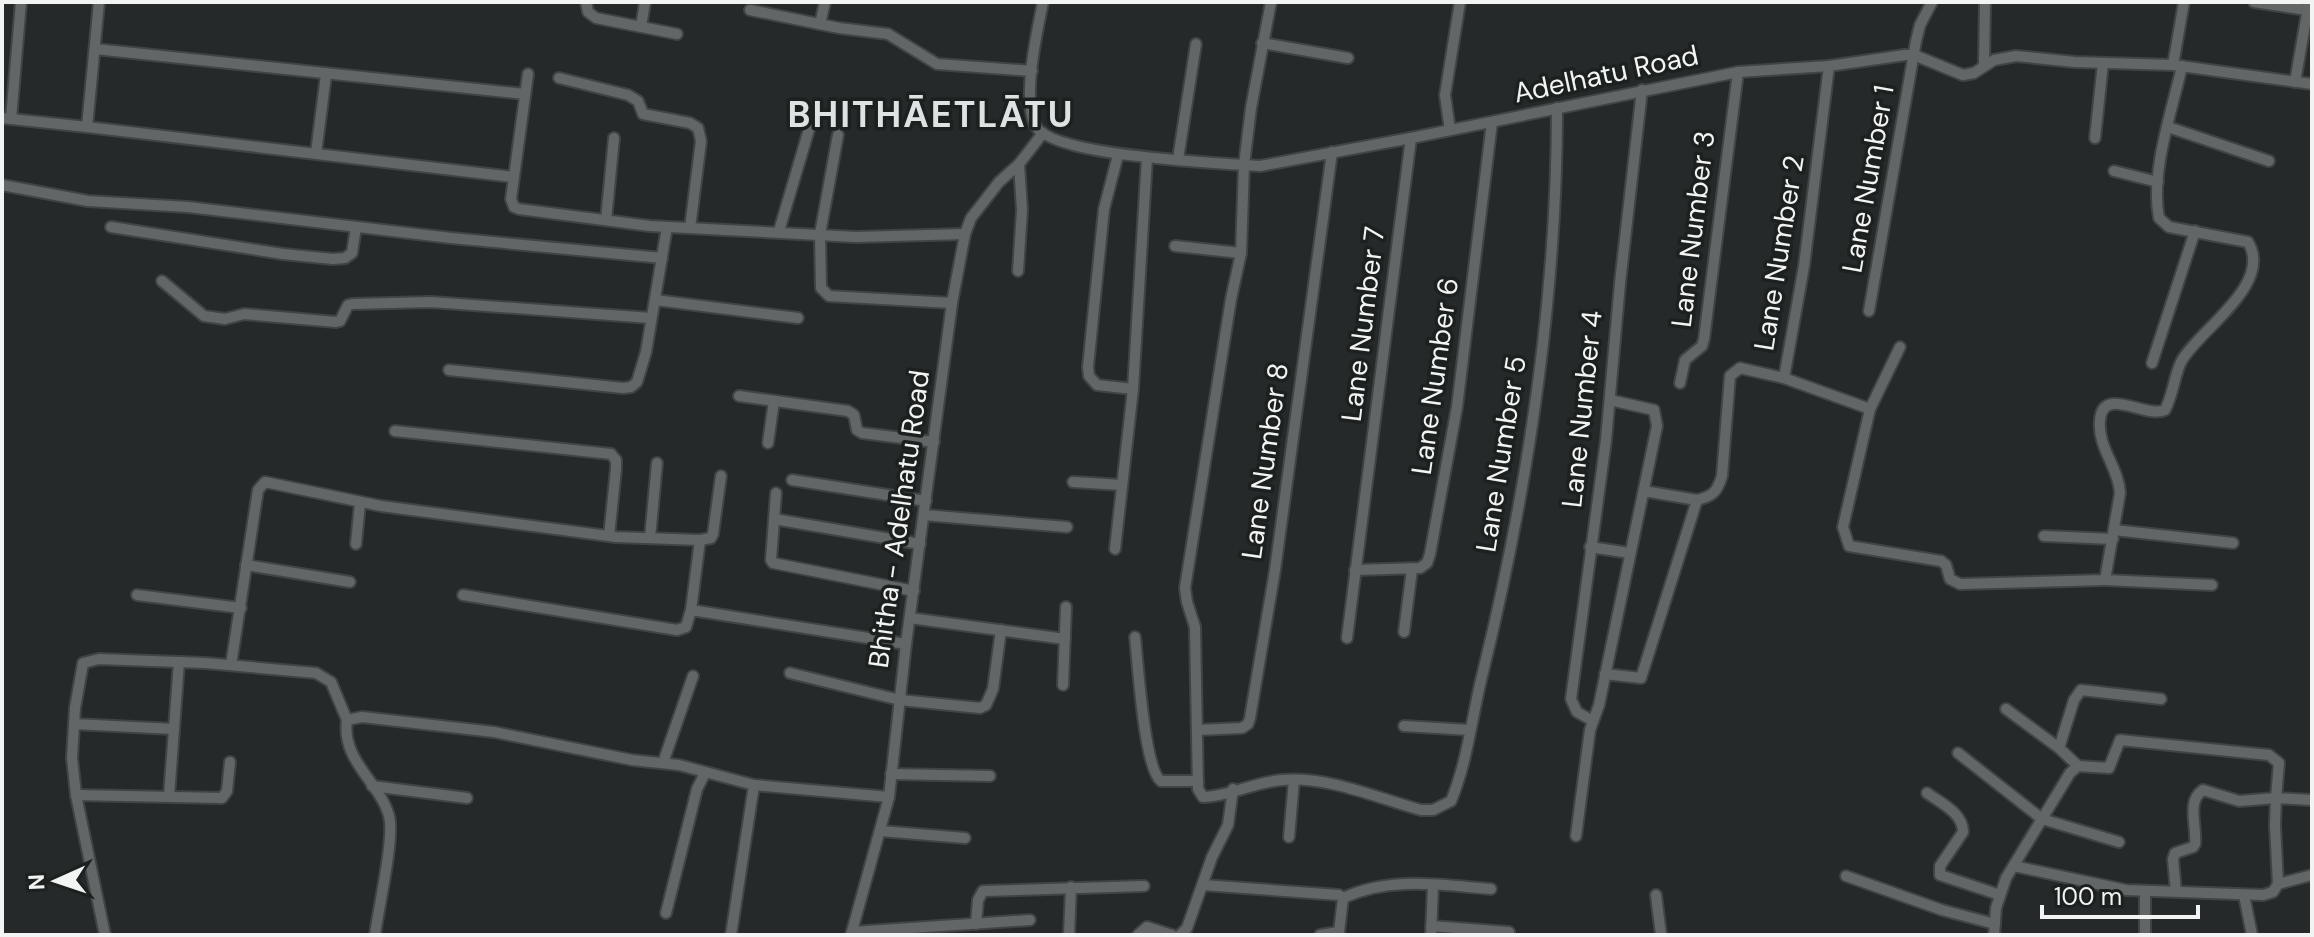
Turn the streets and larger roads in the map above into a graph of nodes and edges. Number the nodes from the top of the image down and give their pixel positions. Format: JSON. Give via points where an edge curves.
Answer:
{"nodes":[{"id":1,"x":21,"y":2,"type":"edge"},
{"id":2,"x":99,"y":2,"type":"edge"},
{"id":3,"x":586,"y":2,"type":"edge"},
{"id":4,"x":645,"y":2,"type":"edge"},
{"id":5,"x":825,"y":2,"type":"edge"},
{"id":6,"x":1043,"y":2,"type":"edge"},
{"id":7,"x":1271,"y":2,"type":"edge"},
{"id":8,"x":1460,"y":2,"type":"edge"},
{"id":9,"x":1932,"y":2,"type":"edge"},
{"id":10,"x":1985,"y":2,"type":"edge"},
{"id":11,"x":2184,"y":2,"type":"edge"},
{"id":12,"x":2254,"y":2,"type":"edge"},
{"id":13,"x":2308,"y":6,"type":"edge"},
{"id":14,"x":750,"y":10,"type":"dead end"},
{"id":15,"x":820,"y":24,"type":"junction"},
{"id":16,"x":641,"y":27,"type":"junction"},
{"id":17,"x":677,"y":34,"type":"dead end"},
{"id":18,"x":1262,"y":43,"type":"junction"},
{"id":19,"x":1196,"y":44,"type":"dead end"},
{"id":20,"x":95,"y":49,"type":"junction"},
{"id":21,"x":1914,"y":55,"type":"junction"},
{"id":22,"x":1348,"y":58,"type":"dead end"},
{"id":23,"x":2103,"y":63,"type":"junction"},
{"id":24,"x":1984,"y":65,"type":"junction"},
{"id":25,"x":1829,"y":66,"type":"junction"},
{"id":26,"x":2177,"y":66,"type":"junction"},
{"id":27,"x":1032,"y":71,"type":"junction"},
{"id":28,"x":1738,"y":72,"type":"junction"},
{"id":29,"x":528,"y":74,"type":"dead end"},
{"id":30,"x":326,"y":75,"type":"junction"},
{"id":31,"x":559,"y":78,"type":"dead end"},
{"id":32,"x":2295,"y":82,"type":"junction"},
{"id":33,"x":2312,"y":84,"type":"edge"},
{"id":34,"x":1642,"y":90,"type":"junction"},
{"id":35,"x":525,"y":94,"type":"junction"},
{"id":36,"x":1557,"y":108,"type":"junction"},
{"id":37,"x":7,"y":118,"type":"edge"},
{"id":38,"x":1492,"y":122,"type":"junction"},
{"id":39,"x":810,"y":126,"type":"dead end"},
{"id":40,"x":87,"y":127,"type":"junction"},
{"id":41,"x":2168,"y":127,"type":"junction"},
{"id":42,"x":1450,"y":130,"type":"junction"},
{"id":43,"x":1043,"y":133,"type":"junction"},
{"id":44,"x":838,"y":135,"type":"dead end"},
{"id":45,"x":614,"y":138,"type":"dead end"},
{"id":46,"x":1411,"y":138,"type":"junction"},
{"id":47,"x":2095,"y":138,"type":"dead end"},
{"id":48,"x":1332,"y":152,"type":"junction"},
{"id":49,"x":316,"y":153,"type":"junction"},
{"id":50,"x":1118,"y":155,"type":"junction"},
{"id":51,"x":1147,"y":158,"type":"junction"},
{"id":52,"x":1178,"y":159,"type":"junction"},
{"id":53,"x":2269,"y":161,"type":"dead end"},
{"id":54,"x":1019,"y":164,"type":"junction"},
{"id":55,"x":1244,"y":165,"type":"junction"},
{"id":56,"x":2114,"y":171,"type":"dead end"},
{"id":57,"x":513,"y":177,"type":"junction"},
{"id":58,"x":2158,"y":182,"type":"junction"},
{"id":59,"x":2,"y":185,"type":"edge"},
{"id":60,"x":606,"y":220,"type":"junction"},
{"id":61,"x":111,"y":227,"type":"dead end"},
{"id":62,"x":356,"y":227,"type":"junction"},
{"id":63,"x":667,"y":227,"type":"junction"},
{"id":64,"x":690,"y":228,"type":"junction"},
{"id":65,"x":779,"y":231,"type":"junction"},
{"id":66,"x":2195,"y":231,"type":"junction"},
{"id":67,"x":820,"y":234,"type":"junction"},
{"id":68,"x":965,"y":234,"type":"junction"},
{"id":69,"x":1175,"y":246,"type":"dead end"},
{"id":70,"x":1241,"y":253,"type":"junction"},
{"id":71,"x":662,"y":258,"type":"junction"},
{"id":72,"x":1018,"y":271,"type":"dead end"},
{"id":73,"x":162,"y":281,"type":"dead end"},
{"id":74,"x":655,"y":300,"type":"junction"},
{"id":75,"x":952,"y":303,"type":"junction"},
{"id":76,"x":1869,"y":311,"type":"dead end"},
{"id":77,"x":651,"y":318,"type":"junction"},
{"id":78,"x":798,"y":318,"type":"dead end"},
{"id":79,"x":1900,"y":347,"type":"dead end"},
{"id":80,"x":2152,"y":363,"type":"dead end"},
{"id":81,"x":449,"y":370,"type":"dead end"},
{"id":82,"x":1784,"y":378,"type":"junction"},
{"id":83,"x":1680,"y":383,"type":"dead end"},
{"id":84,"x":1133,"y":389,"type":"junction"},
{"id":85,"x":739,"y":396,"type":"dead end"},
{"id":86,"x":1610,"y":400,"type":"junction"},
{"id":87,"x":774,"y":401,"type":"junction"},
{"id":88,"x":1870,"y":409,"type":"junction"},
{"id":89,"x":395,"y":431,"type":"dead end"},
{"id":90,"x":934,"y":442,"type":"junction"},
{"id":91,"x":768,"y":443,"type":"dead end"},
{"id":92,"x":657,"y":463,"type":"dead end"},
{"id":93,"x":721,"y":476,"type":"dead end"},
{"id":94,"x":792,"y":480,"type":"dead end"},
{"id":95,"x":1073,"y":482,"type":"dead end"},
{"id":96,"x":1122,"y":485,"type":"junction"},
{"id":97,"x":1644,"y":491,"type":"junction"},
{"id":98,"x":776,"y":493,"type":"dead end"},
{"id":99,"x":1697,"y":500,"type":"junction"},
{"id":100,"x":926,"y":501,"type":"junction"},
{"id":101,"x":360,"y":503,"type":"junction"},
{"id":102,"x":924,"y":515,"type":"junction"},
{"id":103,"x":774,"y":519,"type":"junction"},
{"id":104,"x":1067,"y":527,"type":"dead end"},
{"id":105,"x":2113,"y":534,"type":"junction"},
{"id":106,"x":609,"y":536,"type":"junction"},
{"id":107,"x":2044,"y":536,"type":"dead end"},
{"id":108,"x":650,"y":538,"type":"junction"},
{"id":109,"x":700,"y":540,"type":"junction"},
{"id":110,"x":2233,"y":543,"type":"dead end"},
{"id":111,"x":356,"y":544,"type":"dead end"},
{"id":112,"x":920,"y":544,"type":"junction"},
{"id":113,"x":1590,"y":547,"type":"junction"},
{"id":114,"x":1115,"y":549,"type":"dead end"},
{"id":115,"x":1630,"y":553,"type":"junction"},
{"id":116,"x":246,"y":565,"type":"junction"},
{"id":117,"x":1412,"y":569,"type":"junction"},
{"id":118,"x":1355,"y":570,"type":"junction"},
{"id":119,"x":2105,"y":580,"type":"junction"},
{"id":120,"x":350,"y":582,"type":"dead end"},
{"id":121,"x":2212,"y":585,"type":"dead end"},
{"id":122,"x":914,"y":591,"type":"junction"},
{"id":123,"x":137,"y":595,"type":"dead end"},
{"id":124,"x":463,"y":595,"type":"dead end"},
{"id":125,"x":1066,"y":607,"type":"dead end"},
{"id":126,"x":241,"y":608,"type":"junction"},
{"id":127,"x":691,"y":610,"type":"junction"},
{"id":128,"x":910,"y":618,"type":"junction"},
{"id":129,"x":1001,"y":630,"type":"junction"},
{"id":130,"x":1404,"y":632,"type":"dead end"},
{"id":131,"x":1135,"y":637,"type":"dead end"},
{"id":132,"x":1347,"y":638,"type":"dead end"},
{"id":133,"x":1065,"y":639,"type":"junction"},
{"id":134,"x":906,"y":644,"type":"junction"},
{"id":135,"x":179,"y":662,"type":"junction"},
{"id":136,"x":231,"y":665,"type":"junction"},
{"id":137,"x":790,"y":673,"type":"dead end"},
{"id":138,"x":1605,"y":674,"type":"junction"},
{"id":139,"x":693,"y":676,"type":"dead end"},
{"id":140,"x":1063,"y":685,"type":"dead end"},
{"id":141,"x":2161,"y":699,"type":"dead end"},
{"id":142,"x":900,"y":700,"type":"junction"},
{"id":143,"x":2006,"y":709,"type":"dead end"},
{"id":144,"x":347,"y":720,"type":"junction"},
{"id":145,"x":1593,"y":721,"type":"junction"},
{"id":146,"x":74,"y":724,"type":"junction"},
{"id":147,"x":1404,"y":726,"type":"dead end"},
{"id":148,"x":174,"y":729,"type":"junction"},
{"id":149,"x":1197,"y":730,"type":"junction"},
{"id":150,"x":1470,"y":730,"type":"junction"},
{"id":151,"x":2059,"y":748,"type":"junction"},
{"id":152,"x":1958,"y":753,"type":"dead end"},
{"id":153,"x":230,"y":762,"type":"dead end"},
{"id":154,"x":663,"y":763,"type":"junction"},
{"id":155,"x":2078,"y":766,"type":"junction"},
{"id":156,"x":705,"y":773,"type":"junction"},
{"id":157,"x":891,"y":774,"type":"junction"},
{"id":158,"x":990,"y":776,"type":"dead end"},
{"id":159,"x":1294,"y":780,"type":"junction"},
{"id":160,"x":1198,"y":781,"type":"junction"},
{"id":161,"x":754,"y":785,"type":"junction"},
{"id":162,"x":372,"y":786,"type":"junction"},
{"id":163,"x":1233,"y":789,"type":"junction"},
{"id":164,"x":1927,"y":793,"type":"dead end"},
{"id":165,"x":76,"y":795,"type":"junction"},
{"id":166,"x":169,"y":796,"type":"junction"},
{"id":167,"x":889,"y":797,"type":"junction"},
{"id":168,"x":467,"y":798,"type":"dead end"},
{"id":169,"x":2276,"y":798,"type":"junction"},
{"id":170,"x":2312,"y":800,"type":"edge"},
{"id":171,"x":2042,"y":819,"type":"junction"},
{"id":172,"x":881,"y":831,"type":"junction"},
{"id":173,"x":1576,"y":836,"type":"dead end"},
{"id":174,"x":1289,"y":837,"type":"dead end"},
{"id":175,"x":965,"y":838,"type":"dead end"},
{"id":176,"x":2119,"y":842,"type":"dead end"},
{"id":177,"x":2014,"y":866,"type":"junction"},
{"id":178,"x":2312,"y":875,"type":"edge"},
{"id":179,"x":1846,"y":876,"type":"dead end"},
{"id":180,"x":2278,"y":884,"type":"junction"},
{"id":181,"x":1203,"y":885,"type":"junction"},
{"id":182,"x":1433,"y":885,"type":"junction"},
{"id":183,"x":1144,"y":886,"type":"dead end"},
{"id":184,"x":1071,"y":887,"type":"junction"},
{"id":185,"x":1491,"y":889,"type":"dead end"},
{"id":186,"x":2145,"y":891,"type":"junction"},
{"id":187,"x":2176,"y":892,"type":"junction"},
{"id":188,"x":1656,"y":895,"type":"dead end"},
{"id":189,"x":2000,"y":895,"type":"junction"},
{"id":190,"x":2244,"y":895,"type":"junction"},
{"id":191,"x":1343,"y":898,"type":"junction"},
{"id":192,"x":666,"y":913,"type":"dead end"},
{"id":193,"x":1030,"y":920,"type":"dead end"},
{"id":194,"x":982,"y":923,"type":"junction"},
{"id":195,"x":1070,"y":929,"type":"edge"},
{"id":196,"x":1994,"y":929,"type":"edge"},
{"id":197,"x":1431,"y":931,"type":"edge"},
{"id":198,"x":1509,"y":932,"type":"dead end"},
{"id":199,"x":851,"y":933,"type":"edge"},
{"id":200,"x":1339,"y":934,"type":"edge"},
{"id":201,"x":105,"y":935,"type":"edge"},
{"id":202,"x":375,"y":935,"type":"edge"},
{"id":203,"x":731,"y":935,"type":"edge"},
{"id":204,"x":985,"y":935,"type":"edge"},
{"id":205,"x":1138,"y":935,"type":"edge"},
{"id":206,"x":1172,"y":935,"type":"edge"},
{"id":207,"x":1180,"y":935,"type":"edge"},
{"id":208,"x":1320,"y":935,"type":"edge"},
{"id":209,"x":1661,"y":935,"type":"edge"},
{"id":210,"x":2145,"y":935,"type":"edge"},
{"id":211,"x":2252,"y":935,"type":"edge"}],
"edges":[{"from":1,"to":37,"type":"street"},
{"from":2,"to":20,"type":"street"},
{"from":3,"to":16,"type":"street","via":[[591,16]]},
{"from":4,"to":16,"type":"street"},
{"from":5,"to":15,"type":"street"},
{"from":6,"to":27,"type":"street"},
{"from":7,"to":18,"type":"street"},
{"from":8,"to":42,"type":"street","via":[[1445,95]]},
{"from":9,"to":21,"type":"street","name":"Lane Number 1"},
{"from":10,"to":24,"type":"street"},
{"from":11,"to":26,"type":"street"},
{"from":12,"to":13,"type":"street"},
{"from":13,"to":32,"type":"street"},
{"from":14,"to":15,"type":"street"},
{"from":15,"to":27,"type":"street","via":[[888,34],[937,64]]},
{"from":16,"to":17,"type":"street"},
{"from":18,"to":22,"type":"street"},
{"from":18,"to":55,"type":"street"},
{"from":19,"to":52,"type":"street"},
{"from":20,"to":30,"type":"street"},
{"from":20,"to":40,"type":"street"},
{"from":21,"to":24,"type":"street","name":"Adelhatu Road","via":[[1963,75]]},
{"from":21,"to":25,"type":"street","name":"Adelhatu Road"},
{"from":21,"to":76,"type":"street","name":"Lane Number 1"},
{"from":23,"to":24,"type":"street","name":"Adelhatu Road","via":[[2016,56]]},
{"from":23,"to":26,"type":"street","name":"Adelhatu Road"},
{"from":23,"to":47,"type":"street"},
{"from":25,"to":28,"type":"street","name":"Adelhatu Road"},
{"from":25,"to":82,"type":"street","name":"Lane Number 2","via":[[1802,282]]},
{"from":26,"to":32,"type":"street","name":"Adelhatu Road"},
{"from":26,"to":41,"type":"street"},
{"from":27,"to":43,"type":"street","via":[[1030,104],[1036,128]]},
{"from":28,"to":34,"type":"street","name":"Adelhatu Road"},
{"from":28,"to":83,"type":"street","name":"Lane Number 3","via":[[1704,339],[1685,360]]},
{"from":29,"to":35,"type":"street"},
{"from":30,"to":35,"type":"street"},
{"from":30,"to":49,"type":"street"},
{"from":31,"to":64,"type":"street","via":[[628,95],[638,101],[643,114],[698,128],[701,141]]},
{"from":32,"to":33,"type":"street","name":"Adelhatu Road"},
{"from":34,"to":36,"type":"street","name":"Adelhatu Road"},
{"from":34,"to":86,"type":"street","name":"Lane Number 4"},
{"from":35,"to":57,"type":"street"},
{"from":36,"to":38,"type":"street","name":"Adelhatu Road"},
{"from":36,"to":150,"type":"street","name":"Lane Number 5","via":[[1554,218],[1531,436],[1507,574]]},
{"from":37,"to":40,"type":"street"},
{"from":38,"to":42,"type":"street","name":"Adelhatu Road"},
{"from":38,"to":117,"type":"street","name":"Lane Number 6","via":[[1444,482],[1427,563]]},
{"from":39,"to":65,"type":"street"},
{"from":40,"to":49,"type":"street"},
{"from":41,"to":53,"type":"street"},
{"from":41,"to":58,"type":"street"},
{"from":42,"to":46,"type":"street","name":"Adelhatu Road"},
{"from":43,"to":50,"type":"street","name":"Adelhatu Road"},
{"from":43,"to":54,"type":"street","name":"Bhitha - Adelhatu Road"},
{"from":44,"to":67,"type":"street"},
{"from":45,"to":60,"type":"street"},
{"from":46,"to":48,"type":"street","name":"Adelhatu Road"},
{"from":46,"to":118,"type":"street","name":"Lane Number 7"},
{"from":48,"to":55,"type":"street","name":"Adelhatu Road"},
{"from":48,"to":149,"type":"street","name":"Lane Number 8","via":[[1250,718],[1242,728]]},
{"from":49,"to":57,"type":"street"},
{"from":50,"to":51,"type":"street","name":"Adelhatu Road"},
{"from":50,"to":84,"type":"street","via":[[1104,209],[1088,367],[1097,385]]},
{"from":51,"to":52,"type":"street","name":"Adelhatu Road"},
{"from":51,"to":84,"type":"street"},
{"from":52,"to":55,"type":"street","name":"Adelhatu Road"},
{"from":54,"to":68,"type":"street","name":"Bhitha - Adelhatu Road","via":[[971,218]]},
{"from":54,"to":72,"type":"street"},
{"from":55,"to":70,"type":"street"},
{"from":56,"to":58,"type":"street"},
{"from":57,"to":60,"type":"street","via":[[514,207]]},
{"from":58,"to":66,"type":"street","via":[[2162,223]]},
{"from":59,"to":62,"type":"street","via":[[88,201]]},
{"from":60,"to":63,"type":"street"},
{"from":61,"to":62,"type":"street","via":[[333,259],[352,253]]},
{"from":62,"to":71,"type":"street"},
{"from":63,"to":64,"type":"street"},
{"from":63,"to":71,"type":"street"},
{"from":64,"to":65,"type":"street"},
{"from":65,"to":67,"type":"street"},
{"from":66,"to":80,"type":"street"},
{"from":66,"to":105,"type":"street","via":[[2248,242],[2253,258],[2249,277],[2240,296],[2181,363],[2165,410],[2153,413],[2117,402],[2102,411],[2100,430],[2120,484]]},
{"from":67,"to":68,"type":"street"},
{"from":67,"to":75,"type":"street","via":[[821,288],[829,296]]},
{"from":68,"to":75,"type":"street","name":"Bhitha - Adelhatu Road"},
{"from":69,"to":70,"type":"street"},
{"from":70,"to":149,"type":"street","via":[[1185,588],[1195,627]]},
{"from":71,"to":74,"type":"street"},
{"from":73,"to":77,"type":"street","via":[[198,313],[225,319],[244,314],[336,322],[352,304],[431,302]]},
{"from":74,"to":77,"type":"street"},
{"from":74,"to":78,"type":"street"},
{"from":75,"to":90,"type":"street","name":"Bhitha - Adelhatu Road"},
{"from":77,"to":81,"type":"street","via":[[637,382],[631,387]]},
{"from":79,"to":88,"type":"street"},
{"from":82,"to":88,"type":"street","name":"Lane Number 2"},
{"from":82,"to":99,"type":"street","via":[[1740,368],[1730,376],[1722,476],[1711,496]]},
{"from":84,"to":96,"type":"street"},
{"from":85,"to":87,"type":"street"},
{"from":86,"to":97,"type":"street","via":[[1648,408],[1657,416]]},
{"from":86,"to":113,"type":"street","name":"Lane Number 4"},
{"from":87,"to":90,"type":"street","via":[[848,411],[862,433]]},
{"from":87,"to":91,"type":"street"},
{"from":88,"to":119,"type":"street","via":[[1843,527],[1849,546],[1941,561],[1953,583]]},
{"from":89,"to":106,"type":"street","via":[[611,454],[616,469]]},
{"from":90,"to":100,"type":"street","name":"Bhitha - Adelhatu Road"},
{"from":92,"to":108,"type":"street"},
{"from":93,"to":109,"type":"street","via":[[713,534]]},
{"from":94,"to":100,"type":"street"},
{"from":95,"to":96,"type":"street"},
{"from":96,"to":114,"type":"street"},
{"from":97,"to":99,"type":"street"},
{"from":97,"to":115,"type":"street"},
{"from":98,"to":103,"type":"street"},
{"from":99,"to":138,"type":"street","via":[[1641,678]]},
{"from":100,"to":102,"type":"street","name":"Bhitha - Adelhatu Road"},
{"from":101,"to":106,"type":"street"},
{"from":101,"to":111,"type":"street"},
{"from":101,"to":116,"type":"street","via":[[261,484]]},
{"from":102,"to":104,"type":"street"},
{"from":102,"to":112,"type":"street","name":"Bhitha - Adelhatu Road"},
{"from":103,"to":112,"type":"street"},
{"from":103,"to":122,"type":"street","via":[[773,563]]},
{"from":105,"to":107,"type":"street"},
{"from":105,"to":110,"type":"street"},
{"from":105,"to":119,"type":"street"},
{"from":106,"to":108,"type":"street"},
{"from":108,"to":109,"type":"street"},
{"from":109,"to":127,"type":"street"},
{"from":112,"to":122,"type":"street","name":"Bhitha - Adelhatu Road"},
{"from":113,"to":115,"type":"street"},
{"from":113,"to":145,"type":"street","name":"Lane Number 4","via":[[1571,699],[1577,712]]},
{"from":115,"to":138,"type":"street"},
{"from":116,"to":120,"type":"street"},
{"from":116,"to":126,"type":"street"},
{"from":117,"to":118,"type":"street"},
{"from":117,"to":130,"type":"street"},
{"from":118,"to":132,"type":"street","name":"Lane Number 7"},
{"from":119,"to":121,"type":"street"},
{"from":122,"to":128,"type":"street","name":"Bhitha - Adelhatu Road"},
{"from":123,"to":126,"type":"street"},
{"from":124,"to":127,"type":"street","via":[[677,630],[686,627]]},
{"from":125,"to":133,"type":"street"},
{"from":126,"to":136,"type":"street"},
{"from":127,"to":134,"type":"street"},
{"from":128,"to":129,"type":"street"},
{"from":128,"to":134,"type":"street","name":"Bhitha - Adelhatu Road"},
{"from":129,"to":133,"type":"street"},
{"from":129,"to":142,"type":"street","via":[[986,705],[973,709]]},
{"from":131,"to":160,"type":"street","via":[[1153,772],[1161,781]]},
{"from":133,"to":140,"type":"street"},
{"from":134,"to":142,"type":"street","name":"Bhitha - Adelhatu Road"},
{"from":135,"to":136,"type":"street"},
{"from":135,"to":146,"type":"street","via":[[86,661],[79,671]]},
{"from":135,"to":148,"type":"street"},
{"from":136,"to":144,"type":"street","via":[[325,677]]},
{"from":137,"to":142,"type":"street"},
{"from":138,"to":145,"type":"street"},
{"from":139,"to":154,"type":"street"},
{"from":141,"to":151,"type":"street","via":[[2081,690]]},
{"from":142,"to":157,"type":"street","name":"Bhitha - Adelhatu Road"},
{"from":143,"to":151,"type":"street"},
{"from":144,"to":154,"type":"street","via":[[362,717],[494,732]]},
{"from":144,"to":162,"type":"street","via":[[356,763]]},
{"from":145,"to":173,"type":"street"},
{"from":146,"to":148,"type":"street"},
{"from":146,"to":165,"type":"street"},
{"from":147,"to":150,"type":"street"},
{"from":148,"to":166,"type":"street"},
{"from":149,"to":160,"type":"street"},
{"from":150,"to":159,"type":"street","name":"Lane Number 5","via":[[1451,801],[1433,810],[1325,782]]},
{"from":151,"to":155,"type":"street"},
{"from":152,"to":171,"type":"street"},
{"from":153,"to":166,"type":"street","via":[[222,798]]},
{"from":154,"to":156,"type":"street"},
{"from":155,"to":169,"type":"street","via":[[2109,768],[2117,743],[2125,739],[2269,755],[2279,763]]},
{"from":155,"to":171,"type":"street"},
{"from":156,"to":161,"type":"street"},
{"from":156,"to":192,"type":"street"},
{"from":157,"to":158,"type":"street"},
{"from":157,"to":167,"type":"street","name":"Bhitha - Adelhatu Road"},
{"from":159,"to":163,"type":"street"},
{"from":159,"to":174,"type":"street"},
{"from":160,"to":163,"type":"street","via":[[1203,797]]},
{"from":161,"to":167,"type":"street"},
{"from":161,"to":203,"type":"street"},
{"from":162,"to":168,"type":"street"},
{"from":162,"to":202,"type":"street","via":[[390,826]]},
{"from":163,"to":181,"type":"street","via":[[1228,825]]},
{"from":164,"to":189,"type":"street","via":[[1963,825],[1940,875]]},
{"from":165,"to":166,"type":"street"},
{"from":165,"to":201,"type":"street"},
{"from":167,"to":172,"type":"street","name":"Bhitha - Adelhatu Road"},
{"from":169,"to":170,"type":"street"},
{"from":169,"to":180,"type":"street"},
{"from":169,"to":187,"type":"street","via":[[2239,801],[2203,790],[2195,796],[2195,844],[2173,859]]},
{"from":171,"to":176,"type":"street"},
{"from":171,"to":177,"type":"street"},
{"from":172,"to":175,"type":"street"},
{"from":172,"to":199,"type":"street","name":"Bhitha - Adelhatu Road"},
{"from":177,"to":186,"type":"street"},
{"from":177,"to":189,"type":"street"},
{"from":178,"to":180,"type":"street"},
{"from":179,"to":196,"type":"street"},
{"from":180,"to":190,"type":"street","via":[[2273,892]]},
{"from":181,"to":191,"type":"street"},
{"from":181,"to":207,"type":"street"},
{"from":182,"to":185,"type":"street"},
{"from":182,"to":191,"type":"street","via":[[1387,884]]},
{"from":182,"to":197,"type":"street"},
{"from":183,"to":184,"type":"street"},
{"from":184,"to":194,"type":"street","via":[[983,891],[978,900]]},
{"from":184,"to":195,"type":"street"},
{"from":186,"to":187,"type":"street"},
{"from":186,"to":210,"type":"street"},
{"from":187,"to":190,"type":"street"},
{"from":188,"to":209,"type":"street"},
{"from":189,"to":196,"type":"street"},
{"from":190,"to":211,"type":"street"},
{"from":191,"to":200,"type":"street"},
{"from":193,"to":194,"type":"street"},
{"from":194,"to":199,"type":"street"},
{"from":194,"to":204,"type":"street"},
{"from":197,"to":198,"type":"street"},
{"from":200,"to":208,"type":"street"},
{"from":205,"to":206,"type":"street","via":[[1147,927]]}]}
